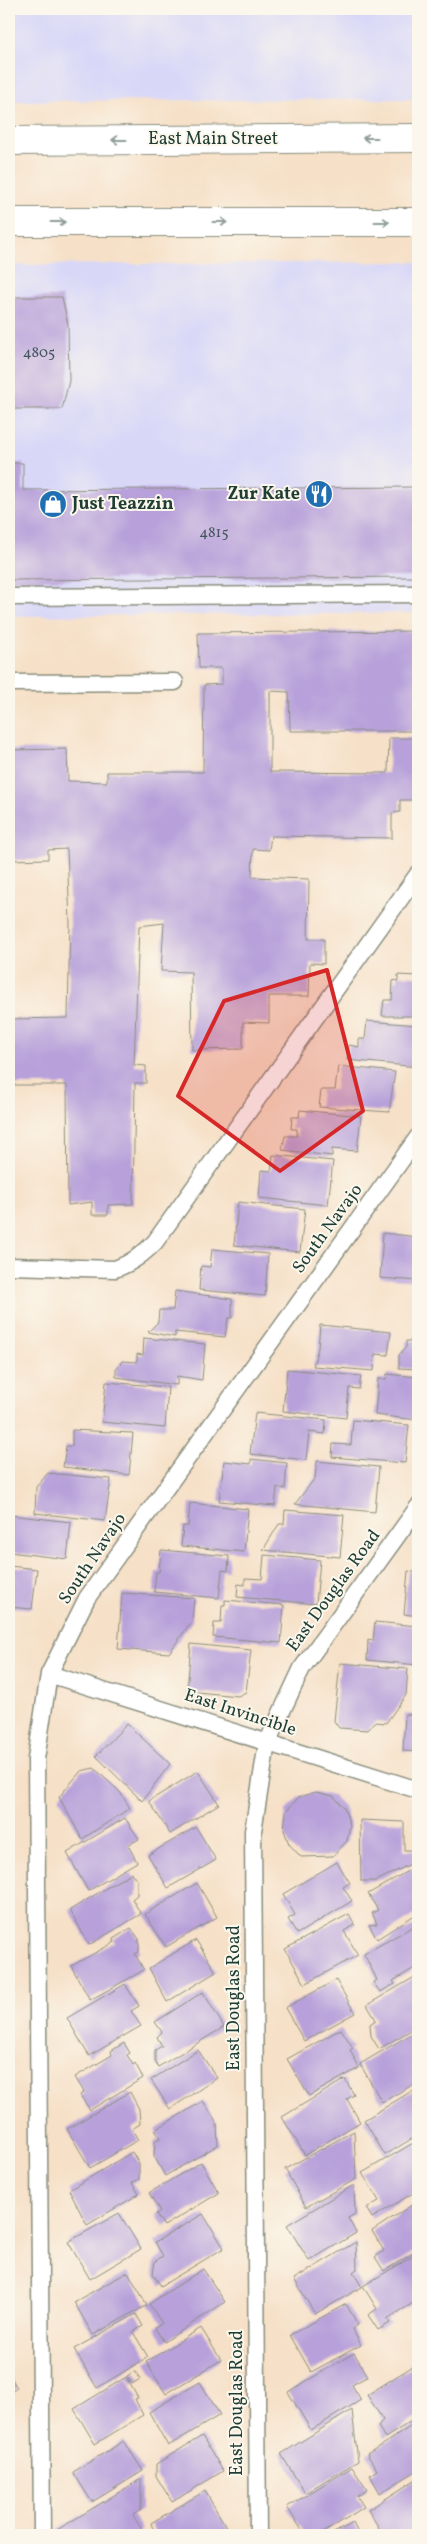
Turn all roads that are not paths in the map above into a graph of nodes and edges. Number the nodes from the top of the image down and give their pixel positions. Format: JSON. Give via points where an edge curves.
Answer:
{"nodes":[{"id":1,"x":418,"y":138,"type":"edge"},
{"id":2,"x":9,"y":141,"type":"edge"},
{"id":3,"x":9,"y":222,"type":"edge"},
{"id":4,"x":418,"y":222,"type":"edge"},
{"id":5,"x":418,"y":594,"type":"edge"},
{"id":6,"x":9,"y":597,"type":"edge"},
{"id":7,"x":175,"y":682,"type":"dead end"},
{"id":8,"x":9,"y":683,"type":"edge"},
{"id":9,"x":418,"y":874,"type":"edge"},
{"id":10,"x":418,"y":1137,"type":"edge"},
{"id":11,"x":9,"y":1266,"type":"edge"},
{"id":12,"x":418,"y":1507,"type":"edge"},
{"id":13,"x":49,"y":1674,"type":"junction"},
{"id":14,"x":267,"y":1742,"type":"junction"},
{"id":15,"x":418,"y":1790,"type":"edge"},
{"id":16,"x":42,"y":2535,"type":"edge"},
{"id":17,"x":258,"y":2535,"type":"edge"}],
"edges":[{"from":1,"to":2,"type":"main road","name":"East Main Street","one_way":true},
{"from":3,"to":4,"type":"main road","one_way":true},
{"from":5,"to":6,"type":"lane"},
{"from":7,"to":8,"type":"lane"},
{"from":9,"to":11,"type":"lane","via":[[155,1242],[143,1254],[115,1269]]},
{"from":10,"to":13,"type":"lane","name":"South Navajo","via":[[87,1598]]},
{"from":12,"to":14,"type":"lane","name":"East Douglas Road","via":[[302,1668]]},
{"from":13,"to":14,"type":"lane","name":"East Invincible"},
{"from":13,"to":16,"type":"lane","name":"South Navajo","via":[[36,1760]]},
{"from":14,"to":15,"type":"lane","name":"East Invincible"},
{"from":14,"to":17,"type":"lane","name":"East Douglas Road","via":[[253,1831]]}]}
